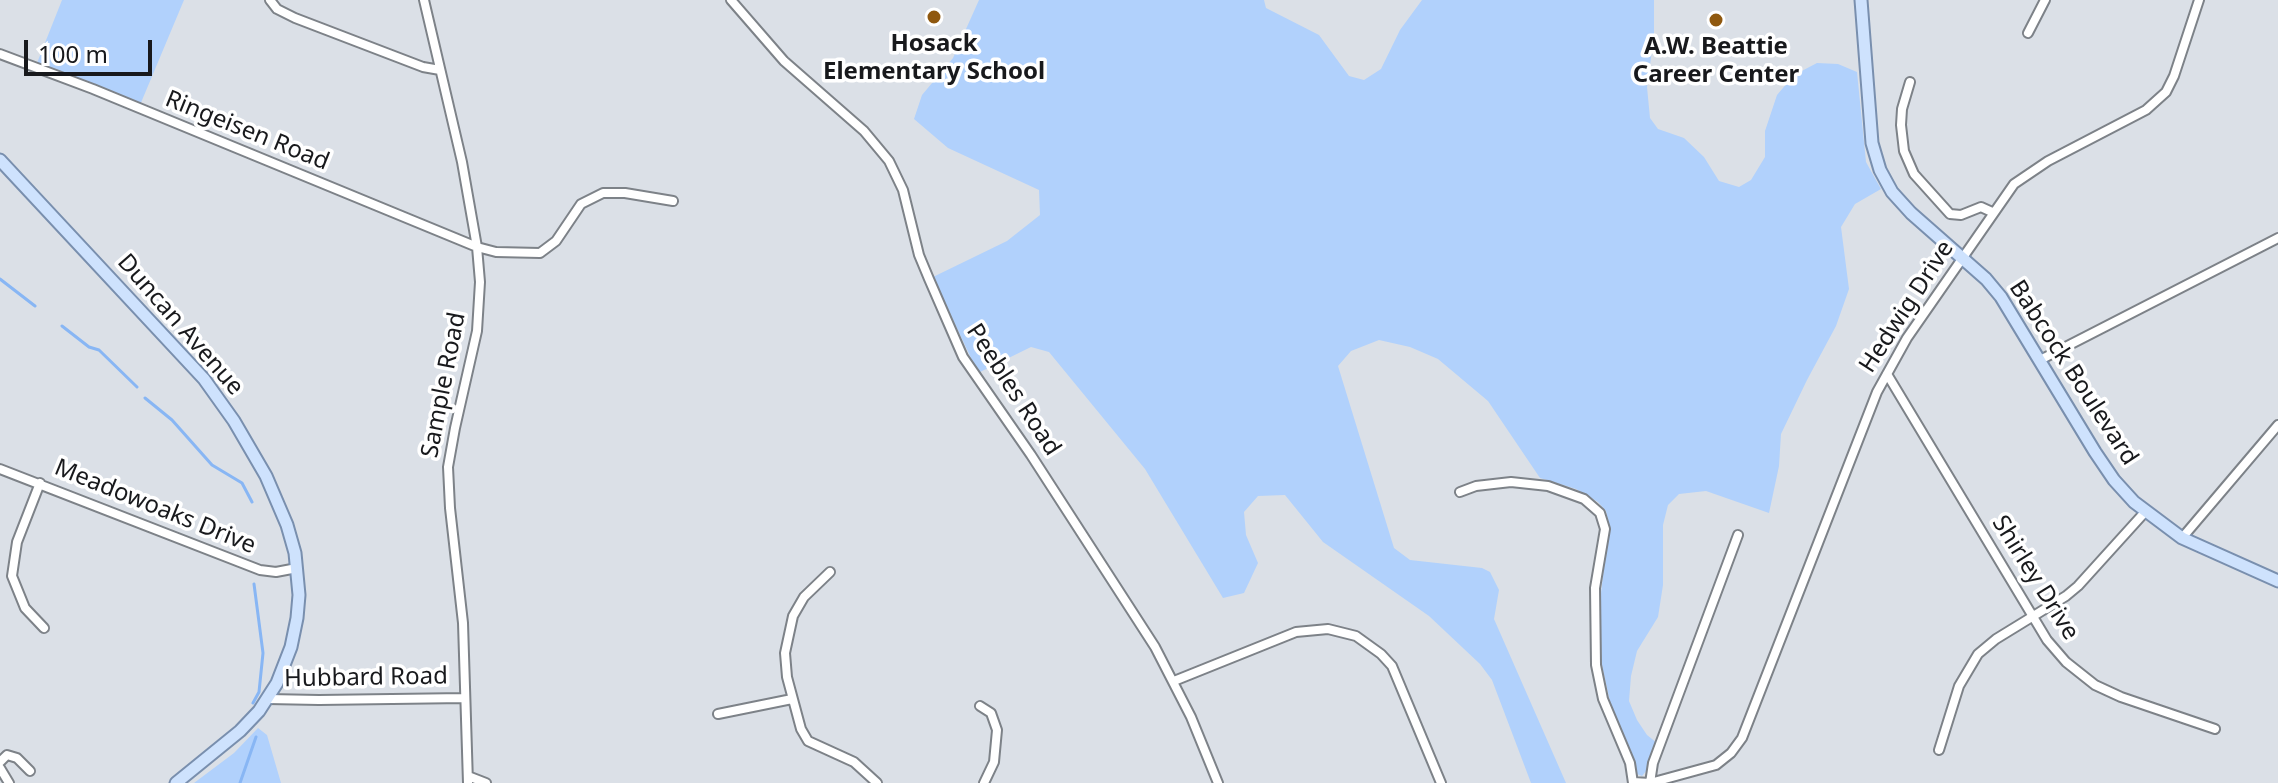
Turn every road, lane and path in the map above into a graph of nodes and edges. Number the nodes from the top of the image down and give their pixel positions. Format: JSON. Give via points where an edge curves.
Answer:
{"nodes":[{"id":1,"x":270,"y":0,"type":"edge"},
{"id":2,"x":424,"y":0,"type":"edge"},
{"id":3,"x":731,"y":0,"type":"edge"},
{"id":4,"x":1861,"y":0,"type":"edge"},
{"id":5,"x":2045,"y":0,"type":"edge"},
{"id":6,"x":2199,"y":0,"type":"edge"},
{"id":7,"x":2028,"y":33,"type":"dead end"},
{"id":8,"x":0,"y":54,"type":"edge"},
{"id":9,"x":440,"y":70,"type":"junction"},
{"id":10,"x":1910,"y":82,"type":"dead end"},
{"id":11,"x":0,"y":160,"type":"edge"},
{"id":12,"x":673,"y":201,"type":"dead end"},
{"id":13,"x":1992,"y":212,"type":"junction"},
{"id":14,"x":2278,"y":238,"type":"edge"},
{"id":15,"x":477,"y":247,"type":"junction"},
{"id":16,"x":1962,"y":259,"type":"junction"},
{"id":17,"x":2040,"y":360,"type":"junction"},
{"id":18,"x":1887,"y":374,"type":"junction"},
{"id":19,"x":2278,"y":425,"type":"edge"},
{"id":20,"x":0,"y":469,"type":"edge"},
{"id":21,"x":40,"y":483,"type":"junction"},
{"id":22,"x":1460,"y":492,"type":"dead end"},
{"id":23,"x":2145,"y":512,"type":"junction"},
{"id":24,"x":1738,"y":535,"type":"dead end"},
{"id":25,"x":2182,"y":538,"type":"junction"},
{"id":26,"x":297,"y":568,"type":"junction"},
{"id":27,"x":830,"y":572,"type":"dead end"},
{"id":28,"x":2278,"y":581,"type":"edge"},
{"id":29,"x":2033,"y":617,"type":"junction"},
{"id":30,"x":44,"y":628,"type":"dead end"},
{"id":31,"x":1174,"y":681,"type":"junction"},
{"id":32,"x":465,"y":698,"type":"junction"},
{"id":33,"x":268,"y":699,"type":"junction"},
{"id":34,"x":792,"y":699,"type":"junction"},
{"id":35,"x":980,"y":706,"type":"dead end"},
{"id":36,"x":718,"y":714,"type":"dead end"},
{"id":37,"x":2215,"y":729,"type":"dead end"},
{"id":38,"x":1939,"y":750,"type":"dead end"},
{"id":39,"x":0,"y":762,"type":"edge"},
{"id":40,"x":0,"y":768,"type":"edge"},
{"id":41,"x":30,"y":771,"type":"dead end"},
{"id":42,"x":468,"y":780,"type":"edge"},
{"id":43,"x":9,"y":783,"type":"edge"},
{"id":44,"x":176,"y":783,"type":"edge"},
{"id":45,"x":486,"y":783,"type":"edge"},
{"id":46,"x":877,"y":783,"type":"edge"},
{"id":47,"x":984,"y":783,"type":"edge"},
{"id":48,"x":1218,"y":783,"type":"edge"},
{"id":49,"x":1441,"y":783,"type":"edge"},
{"id":50,"x":1633,"y":783,"type":"edge"},
{"id":51,"x":1650,"y":783,"type":"edge"}],
"edges":[{"from":1,"to":9,"type":"street","via":[[295,18]]},
{"from":2,"to":9,"type":"street","name":"Sample Road"},
{"from":3,"to":31,"type":"street","name":"Peebles Road","via":[[793,70],[864,131],[889,161],[903,190],[924,267],[963,357],[1139,619]]},
{"from":4,"to":16,"type":"main road","name":"Babcock Boulevard","via":[[1871,129],[1883,178],[1897,199]]},
{"from":5,"to":7,"type":"street"},
{"from":6,"to":13,"type":"street","name":"Hedwig Drive","via":[[2174,76],[2160,98],[2028,173]]},
{"from":8,"to":15,"type":"street","name":"Ringeisen Road"},
{"from":9,"to":15,"type":"street","name":"Sample Road"},
{"from":10,"to":13,"type":"street","via":[[1901,125],[1914,174],[1950,214],[1981,207]]},
{"from":11,"to":26,"type":"main road","name":"Duncan Avenue","via":[[219,399],[266,476],[287,525]]},
{"from":12,"to":15,"type":"street","name":"Ringeisen Road","via":[[603,193],[581,204],[556,241],[540,253]]},
{"from":13,"to":16,"type":"street","name":"Hedwig Drive"},
{"from":14,"to":17,"type":"street"},
{"from":15,"to":32,"type":"street","name":"Sample Road","via":[[477,331],[448,467]]},
{"from":16,"to":17,"type":"main road","name":"Babcock Boulevard","via":[[2001,297]]},
{"from":16,"to":18,"type":"street","name":"Hedwig Drive"},
{"from":17,"to":23,"type":"main road","name":"Babcock Boulevard","via":[[2109,473]]},
{"from":18,"to":29,"type":"street","name":"Shirley Drive"},
{"from":18,"to":51,"type":"street","name":"Hedwig Drive","via":[[1742,738],[1716,765]]},
{"from":19,"to":25,"type":"street"},
{"from":20,"to":21,"type":"street","name":"Meadowoaks Drive"},
{"from":21,"to":26,"type":"street","name":"Meadowoaks Drive","via":[[260,570]]},
{"from":21,"to":30,"type":"street","via":[[17,542],[12,576],[20,600]]},
{"from":22,"to":50,"type":"street","via":[[1511,482],[1548,486],[1584,499],[1600,513],[1605,529],[1595,588],[1596,665]]},
{"from":23,"to":25,"type":"main road","name":"Babcock Boulevard"},
{"from":23,"to":29,"type":"street","via":[[2078,586]]},
{"from":24,"to":51,"type":"street"},
{"from":25,"to":28,"type":"main road","name":"Babcock Boulevard"},
{"from":26,"to":33,"type":"main road","name":"Duncan Avenue","via":[[295,634]]},
{"from":27,"to":34,"type":"street","via":[[804,597],[789,627],[785,653]]},
{"from":29,"to":37,"type":"street","name":"Shirley Drive","via":[[2056,651],[2095,685]]},
{"from":29,"to":38,"type":"street","via":[[1996,639],[1974,660],[1959,686]]},
{"from":31,"to":48,"type":"street","name":"Peebles Road"},
{"from":31,"to":49,"type":"street","via":[[1296,632],[1343,631],[1370,645],[1392,666]]},
{"from":32,"to":33,"type":"street","name":"Hubbard Road"},
{"from":32,"to":42,"type":"street","name":"Sample Road"},
{"from":33,"to":44,"type":"main road","name":"Duncan Avenue","via":[[240,731]]},
{"from":34,"to":36,"type":"street"},
{"from":34,"to":46,"type":"street","via":[[808,741],[854,762]]},
{"from":35,"to":47,"type":"street","via":[[991,713],[997,730],[994,762]]},
{"from":39,"to":41,"type":"street","via":[[7,755]]},
{"from":40,"to":43,"type":"street"},
{"from":42,"to":45,"type":"street"},
{"from":50,"to":51,"type":"street","name":"Hedwig Drive"}]}
